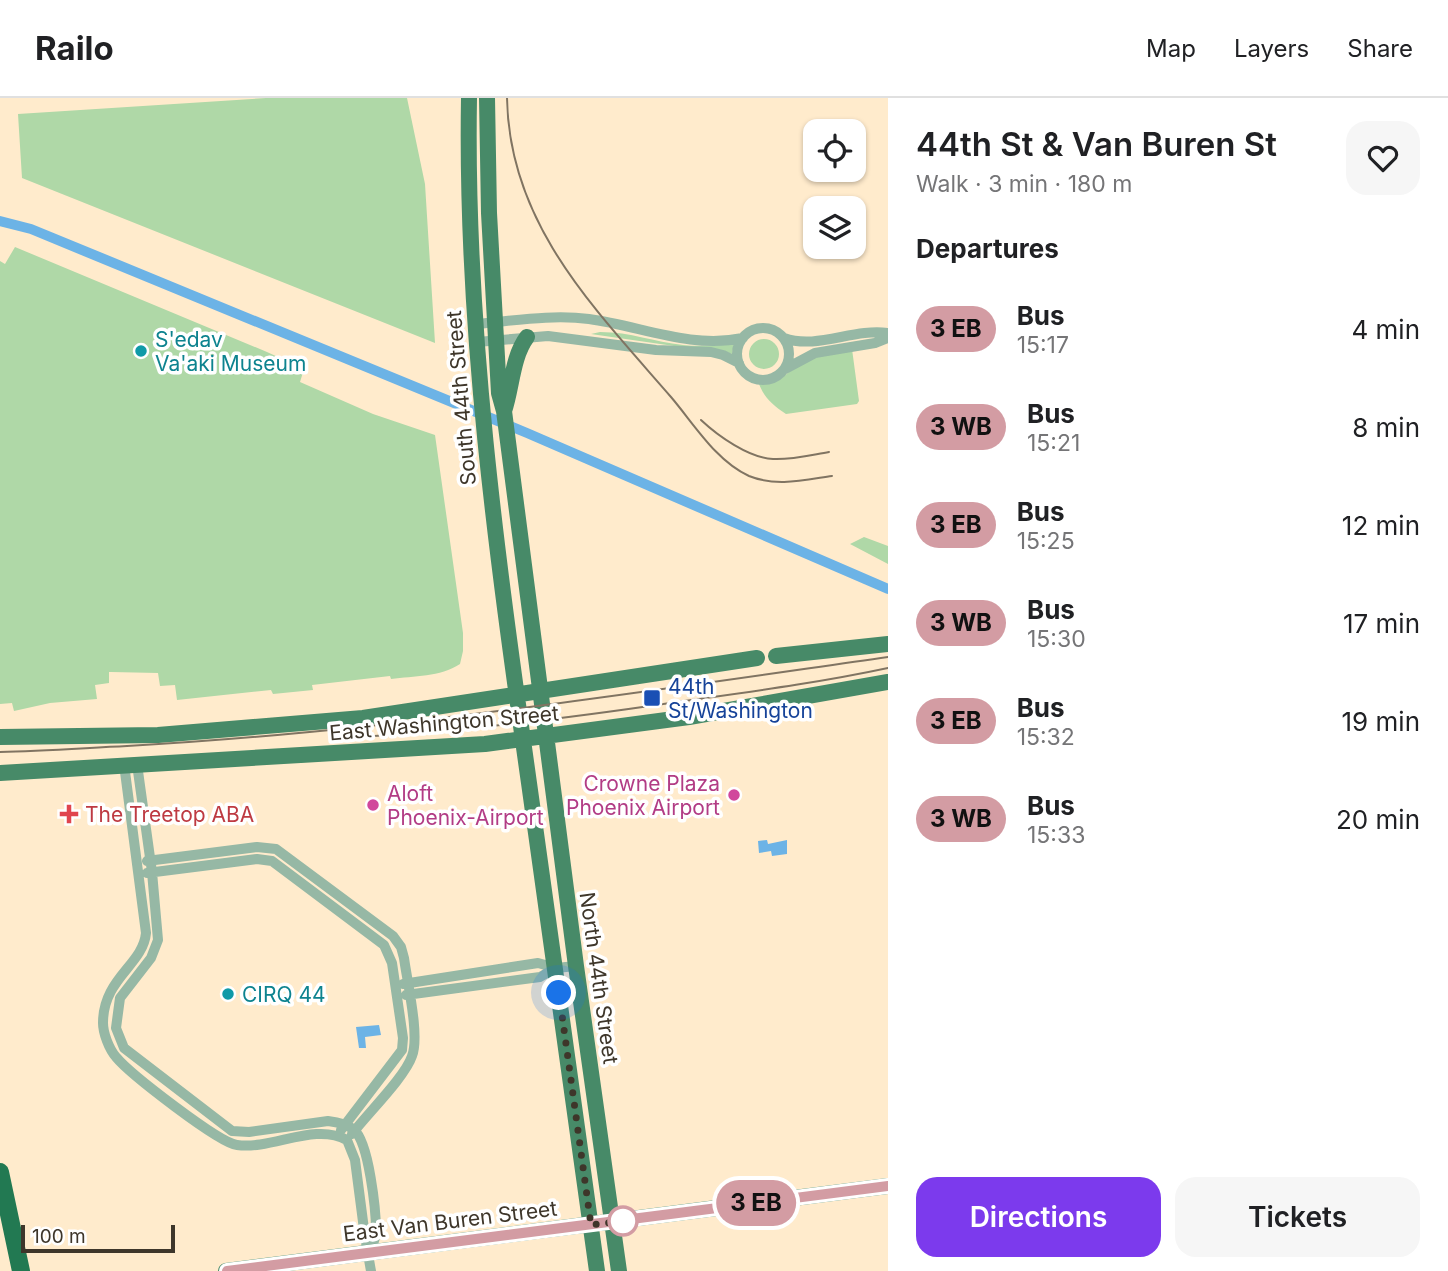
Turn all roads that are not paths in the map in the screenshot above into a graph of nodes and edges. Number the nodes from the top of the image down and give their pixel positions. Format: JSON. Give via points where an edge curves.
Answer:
{"nodes":[{"id":1,"x":470,"y":98,"type":"edge"},
{"id":2,"x":487,"y":98,"type":"edge"},
{"id":3,"x":494,"y":323,"type":"junction"},
{"id":4,"x":476,"y":324,"type":"junction"},
{"id":5,"x":888,"y":335,"type":"edge"},
{"id":6,"x":527,"y":337,"type":"junction"},
{"id":7,"x":743,"y":338,"type":"junction"},
{"id":8,"x":784,"y":338,"type":"junction"},
{"id":9,"x":495,"y":341,"type":"junction"},
{"id":10,"x":477,"y":342,"type":"junction"},
{"id":11,"x":738,"y":363,"type":"junction"},
{"id":12,"x":785,"y":369,"type":"junction"},
{"id":13,"x":504,"y":411,"type":"junction"},
{"id":14,"x":888,"y":644,"type":"edge"},
{"id":15,"x":776,"y":656,"type":"dead end"},
{"id":16,"x":757,"y":658,"type":"dead end"},
{"id":17,"x":888,"y":682,"type":"edge"},
{"id":18,"x":539,"y":690,"type":"junction"},
{"id":19,"x":516,"y":693,"type":"junction"},
{"id":20,"x":546,"y":736,"type":"junction"},
{"id":21,"x":0,"y":737,"type":"edge"},
{"id":22,"x":523,"y":739,"type":"junction"},
{"id":23,"x":130,"y":764,"type":"junction"},
{"id":24,"x":0,"y":773,"type":"edge"},
{"id":25,"x":150,"y":860,"type":"junction"},
{"id":26,"x":138,"y":862,"type":"junction"},
{"id":27,"x":152,"y":872,"type":"junction"},
{"id":28,"x":140,"y":874,"type":"junction"},
{"id":29,"x":576,"y":966,"type":"junction"},
{"id":30,"x":556,"y":968,"type":"junction"},
{"id":31,"x":407,"y":983,"type":"junction"},
{"id":32,"x":396,"y":985,"type":"junction"},
{"id":33,"x":409,"y":995,"type":"junction"},
{"id":34,"x":398,"y":997,"type":"junction"},
{"id":35,"x":350,"y":1127,"type":"junction"},
{"id":36,"x":338,"y":1135,"type":"junction"},
{"id":37,"x":348,"y":1140,"type":"junction"},
{"id":38,"x":0,"y":1172,"type":"edge"},
{"id":39,"x":888,"y":1186,"type":"edge"},
{"id":40,"x":612,"y":1222,"type":"junction"},
{"id":41,"x":591,"y":1225,"type":"junction"},
{"id":42,"x":369,"y":1253,"type":"junction"},
{"id":43,"x":21,"y":1271,"type":"edge"},
{"id":44,"x":226,"y":1271,"type":"edge"},
{"id":45,"x":371,"y":1271,"type":"edge"},
{"id":46,"x":597,"y":1271,"type":"edge"},
{"id":47,"x":619,"y":1271,"type":"edge"}],
"edges":[{"from":1,"to":4,"type":"main road","name":"South 44th Street"},
{"from":2,"to":3,"type":"main road","name":"South 44th Street"},
{"from":3,"to":4,"type":"street"},
{"from":3,"to":7,"type":"street","via":[[578,318],[699,341]]},
{"from":3,"to":9,"type":"main road","name":"South 44th Street"},
{"from":4,"to":10,"type":"main road","name":"South 44th Street"},
{"from":5,"to":8,"type":"street","via":[[876,331],[805,342]]},
{"from":5,"to":12,"type":"street","via":[[876,343],[815,353]]},
{"from":6,"to":9,"type":"street"},
{"from":6,"to":11,"type":"street","via":[[711,352]]},
{"from":6,"to":13,"type":"main road","via":[[519,349]]},
{"from":7,"to":8,"type":"street","via":[[762,328]]},
{"from":7,"to":11,"type":"street"},
{"from":8,"to":12,"type":"street","via":[[790,353]]},
{"from":9,"to":10,"type":"street"},
{"from":9,"to":13,"type":"main road","name":"South 44th Street"},
{"from":10,"to":19,"type":"main road","name":"South 44th Street","via":[[484,439]]},
{"from":11,"to":12,"type":"street","via":[[746,374],[759,380],[774,379]]},
{"from":13,"to":18,"type":"main road","name":"South 44th Street"},
{"from":14,"to":15,"type":"main road"},
{"from":16,"to":18,"type":"main road","name":"East Washington Street"},
{"from":17,"to":20,"type":"main road","name":"East Washington Street","via":[[689,717]]},
{"from":18,"to":19,"type":"main road","name":"East Washington Street"},
{"from":18,"to":20,"type":"main road","name":"North 44th Street"},
{"from":19,"to":21,"type":"main road","name":"East Washington Street","via":[[375,716],[276,726],[158,735]]},
{"from":19,"to":22,"type":"main road","name":"North 44th Street"},
{"from":20,"to":22,"type":"main road","name":"East Washington Street"},
{"from":20,"to":29,"type":"main road","name":"North 44th Street"},
{"from":22,"to":23,"type":"main road","name":"East Washington Street","via":[[382,752]]},
{"from":22,"to":30,"type":"main road","name":"North 44th Street"},
{"from":23,"to":24,"type":"main road","name":"East Washington Street"},
{"from":23,"to":25,"type":"street"},
{"from":23,"to":26,"type":"street"},
{"from":25,"to":26,"type":"street"},
{"from":25,"to":27,"type":"street"},
{"from":25,"to":31,"type":"street","via":[[257,847],[276,849],[393,936],[404,958]]},
{"from":26,"to":28,"type":"street"},
{"from":27,"to":28,"type":"street"},
{"from":27,"to":32,"type":"street","via":[[272,860],[384,945]]},
{"from":27,"to":35,"type":"street","via":[[158,940],[151,958],[117,1005],[116,1028],[124,1048],[232,1131],[328,1121]]},
{"from":28,"to":36,"type":"street","via":[[146,940],[109,992],[103,1012],[103,1029],[114,1056],[233,1144]]},
{"from":29,"to":30,"type":"street"},
{"from":29,"to":40,"type":"main road","name":"North 44th Street"},
{"from":30,"to":31,"type":"street","via":[[538,963]]},
{"from":30,"to":33,"type":"street","via":[[540,977]]},
{"from":30,"to":41,"type":"main road","name":"North 44th Street"},
{"from":31,"to":32,"type":"street"},
{"from":31,"to":33,"type":"street"},
{"from":32,"to":34,"type":"street"},
{"from":33,"to":34,"type":"street"},
{"from":33,"to":35,"type":"street","via":[[414,1054]]},
{"from":34,"to":35,"type":"street","via":[[402,1050]]},
{"from":35,"to":36,"type":"street"},
{"from":35,"to":37,"type":"street"},
{"from":35,"to":42,"type":"street","via":[[368,1157],[376,1233]]},
{"from":36,"to":37,"type":"street"},
{"from":37,"to":42,"type":"street"},
{"from":38,"to":43,"type":"highway"},
{"from":39,"to":40,"type":"main road","name":"East Van Buren Street"},
{"from":40,"to":41,"type":"main road","name":"East Van Buren Street"},
{"from":40,"to":47,"type":"main road","name":"North 44th Street"},
{"from":41,"to":42,"type":"main road","name":"East Van Buren Street"},
{"from":41,"to":46,"type":"main road","name":"North 44th Street"},
{"from":42,"to":44,"type":"main road","name":"East Van Buren Street"},
{"from":42,"to":45,"type":"street"}]}
